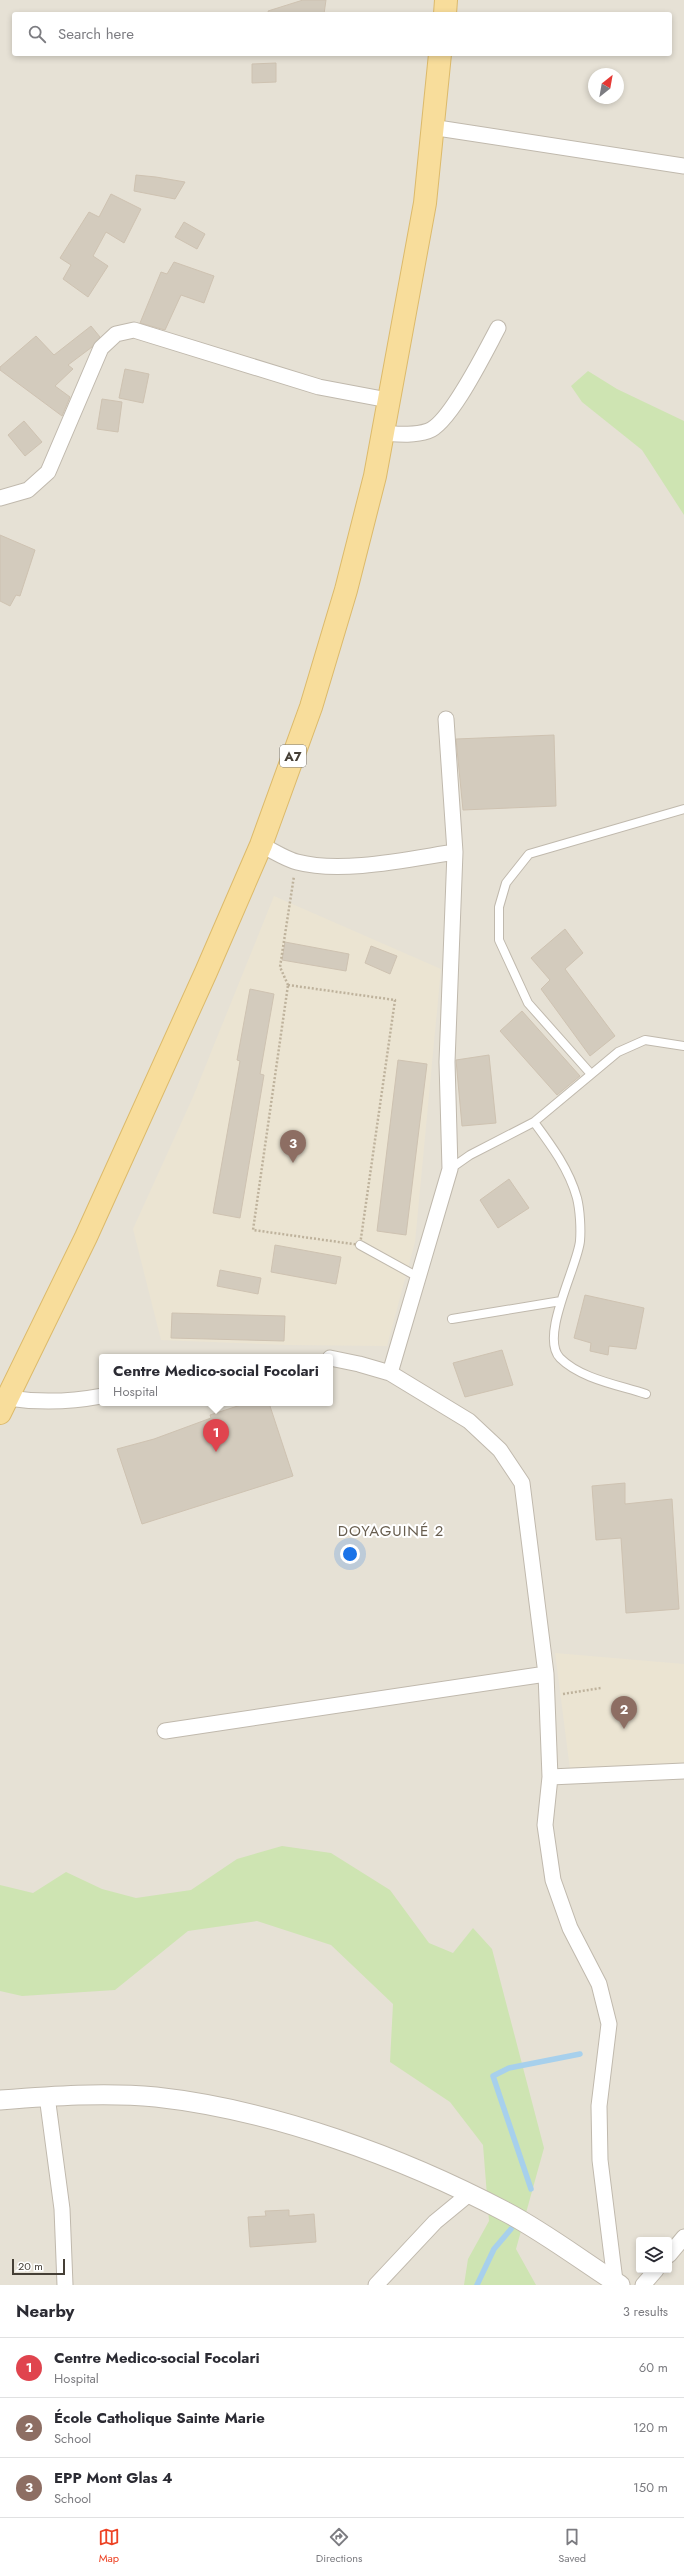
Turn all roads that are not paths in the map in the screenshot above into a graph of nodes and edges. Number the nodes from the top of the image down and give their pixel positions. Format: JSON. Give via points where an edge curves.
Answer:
{"nodes":[{"id":1,"x":446,"y":0,"type":"edge"},
{"id":2,"x":445,"y":12,"type":"edge"},
{"id":3,"x":440,"y":56,"type":"edge"},
{"id":4,"x":431,"y":127,"type":"junction"},
{"id":5,"x":684,"y":166,"type":"edge"},
{"id":6,"x":498,"y":328,"type":"dead end"},
{"id":7,"x":388,"y":400,"type":"junction"},
{"id":8,"x":382,"y":433,"type":"junction"},
{"id":9,"x":0,"y":498,"type":"edge"},
{"id":10,"x":446,"y":719,"type":"dead end"},
{"id":11,"x":684,"y":809,"type":"edge"},
{"id":12,"x":261,"y":845,"type":"junction"},
{"id":13,"x":455,"y":852,"type":"junction"},
{"id":14,"x":684,"y":1046,"type":"edge"},
{"id":15,"x":591,"y":1074,"type":"junction"},
{"id":16,"x":534,"y":1122,"type":"junction"},
{"id":17,"x":450,"y":1169,"type":"junction"},
{"id":18,"x":360,"y":1246,"type":"road end"},
{"id":19,"x":418,"y":1277,"type":"junction"},
{"id":20,"x":561,"y":1300,"type":"junction"},
{"id":21,"x":452,"y":1319,"type":"dead end"},
{"id":22,"x":333,"y":1359,"type":"edge"},
{"id":23,"x":390,"y":1373,"type":"junction"},
{"id":24,"x":646,"y":1394,"type":"dead end"},
{"id":25,"x":99,"y":1397,"type":"edge"},
{"id":26,"x":4,"y":1405,"type":"edge"},
{"id":27,"x":546,"y":1674,"type":"junction"},
{"id":28,"x":165,"y":1731,"type":"dead end"},
{"id":29,"x":684,"y":1771,"type":"edge"},
{"id":30,"x":550,"y":1777,"type":"junction"},
{"id":31,"x":47,"y":2096,"type":"junction"},
{"id":32,"x":0,"y":2100,"type":"edge"},
{"id":33,"x":469,"y":2194,"type":"junction"},
{"id":34,"x":684,"y":2237,"type":"edge"},
{"id":35,"x":672,"y":2251,"type":"edge"},
{"id":36,"x":653,"y":2273,"type":"edge"},
{"id":37,"x":618,"y":2283,"type":"edge"},
{"id":38,"x":65,"y":2285,"type":"edge"},
{"id":39,"x":376,"y":2285,"type":"edge"},
{"id":40,"x":643,"y":2285,"type":"edge"}],
"edges":[{"from":1,"to":2,"type":"main road"},
{"from":3,"to":4,"type":"main road","number":"A7"},
{"from":4,"to":5,"type":"street"},
{"from":4,"to":7,"type":"main road","number":"A7","via":[[425,203]]},
{"from":6,"to":8,"type":"street","via":[[470,379],[445,416],[429,431],[406,434]]},
{"from":7,"to":8,"type":"main road","number":"A7"},
{"from":7,"to":9,"type":"street","via":[[319,387],[134,330],[116,334],[101,348],[48,472],[28,490]]},
{"from":8,"to":12,"type":"main road","number":"A7","via":[[375,476],[311,707]]},
{"from":10,"to":13,"type":"street"},
{"from":11,"to":15,"type":"lane","via":[[529,854],[506,883],[499,907],[499,940],[528,1003]]},
{"from":12,"to":13,"type":"street","via":[[296,862],[323,866],[382,863]]},
{"from":12,"to":26,"type":"main road","number":"A7","via":[[86,1237]]},
{"from":13,"to":17,"type":"street","via":[[447,1062]]},
{"from":14,"to":15,"type":"lane","via":[[644,1040],[618,1052]]},
{"from":15,"to":16,"type":"lane"},
{"from":16,"to":17,"type":"lane","via":[[470,1155]]},
{"from":16,"to":20,"type":"lane","via":[[562,1162],[577,1199],[580,1241]]},
{"from":17,"to":19,"type":"street"},
{"from":18,"to":19,"type":"lane"},
{"from":19,"to":23,"type":"street"},
{"from":20,"to":21,"type":"lane"},
{"from":20,"to":24,"type":"lane","via":[[554,1341],[559,1357],[580,1372]]},
{"from":22,"to":23,"type":"street"},
{"from":23,"to":27,"type":"street","via":[[469,1422],[500,1450],[522,1483]]},
{"from":25,"to":26,"type":"street"},
{"from":27,"to":28,"type":"street"},
{"from":27,"to":30,"type":"street"},
{"from":29,"to":30,"type":"street"},
{"from":30,"to":37,"type":"street","via":[[545,1824],[553,1880],[570,1928],[599,1984],[609,2024],[600,2106],[600,2160]]},
{"from":31,"to":32,"type":"street"},
{"from":31,"to":33,"type":"street","via":[[156,2097],[260,2116],[360,2148]]},
{"from":31,"to":38,"type":"street","via":[[62,2209]]},
{"from":33,"to":37,"type":"street","via":[[512,2216]]},
{"from":33,"to":39,"type":"street","via":[[435,2222]]},
{"from":34,"to":35,"type":"street"},
{"from":36,"to":40,"type":"street"}]}
